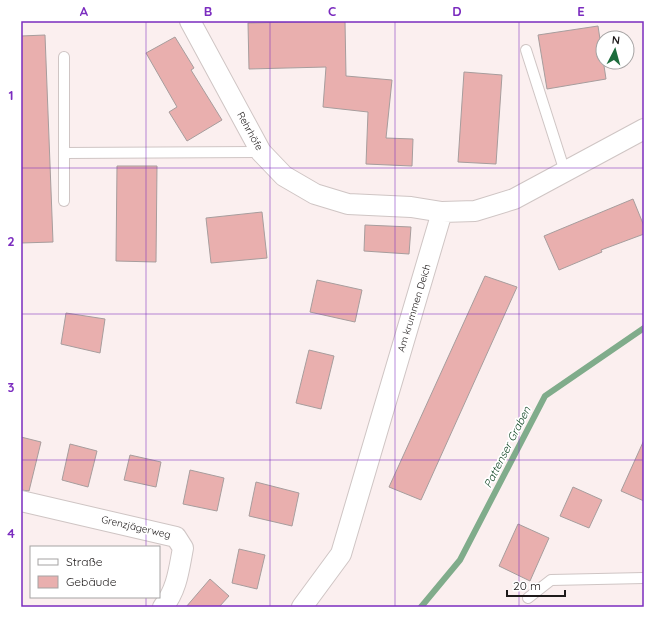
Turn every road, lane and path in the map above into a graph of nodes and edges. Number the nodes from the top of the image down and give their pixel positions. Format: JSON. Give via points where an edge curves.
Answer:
{"nodes":[{"id":1,"x":190,"y":21,"type":"edge"},
{"id":2,"x":526,"y":50,"type":"dead end"},
{"id":3,"x":64,"y":57,"type":"dead end"},
{"id":4,"x":644,"y":129,"type":"edge"},
{"id":5,"x":261,"y":152,"type":"junction"},
{"id":6,"x":64,"y":153,"type":"junction"},
{"id":7,"x":565,"y":172,"type":"junction"},
{"id":8,"x":64,"y":201,"type":"dead end"},
{"id":9,"x":442,"y":212,"type":"junction"},
{"id":10,"x":21,"y":501,"type":"edge"},
{"id":11,"x":644,"y":578,"type":"edge"},
{"id":12,"x":528,"y":598,"type":"dead end"},
{"id":13,"x":163,"y":607,"type":"edge"},
{"id":14,"x":302,"y":607,"type":"edge"}],
"edges":[{"from":1,"to":5,"type":"street","name":"Rehrhöfe"},
{"from":2,"to":7,"type":"lane"},
{"from":3,"to":6,"type":"lane"},
{"from":4,"to":7,"type":"street"},
{"from":5,"to":6,"type":"lane"},
{"from":5,"to":9,"type":"street","name":"Rehrhöfe","via":[[284,176],[315,194],[348,204],[411,207]]},
{"from":6,"to":8,"type":"lane"},
{"from":7,"to":9,"type":"street","via":[[514,199],[475,211]]},
{"from":9,"to":14,"type":"street","name":"Am krummen Deich","via":[[341,554]]},
{"from":10,"to":13,"type":"street","name":"Grenzjägerweg","via":[[176,537],[183,548],[177,579],[170,598]]},
{"from":11,"to":12,"type":"lane","via":[[551,580]]}]}
